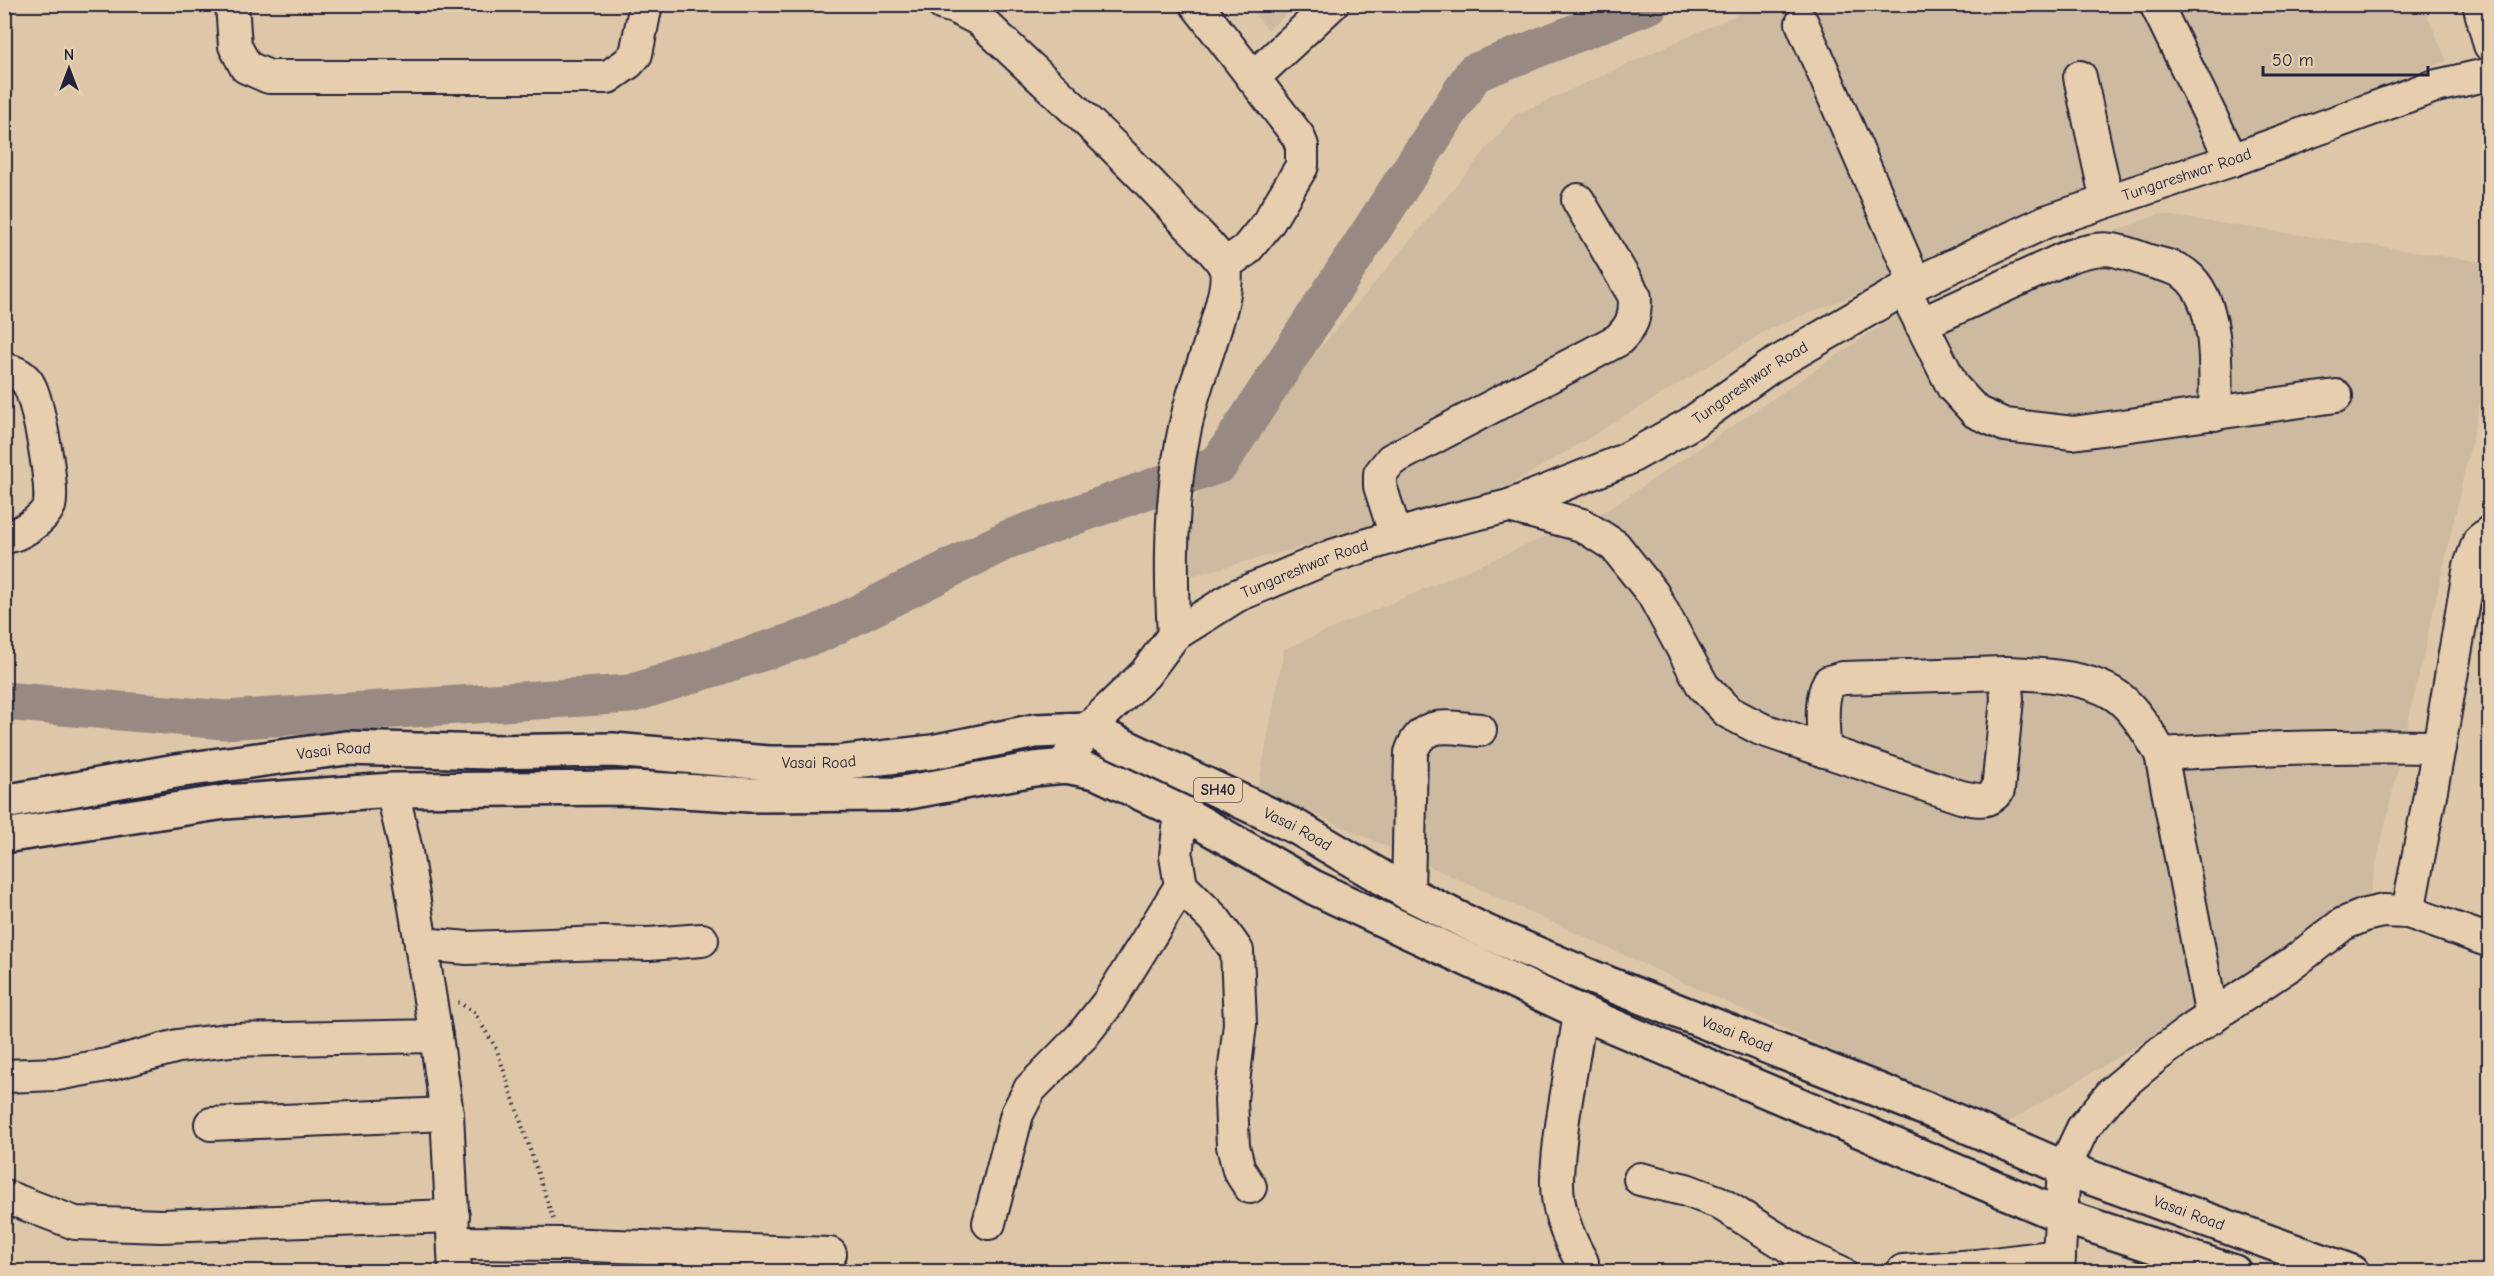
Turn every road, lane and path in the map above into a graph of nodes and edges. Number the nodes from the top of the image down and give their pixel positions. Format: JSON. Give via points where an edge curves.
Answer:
{"nodes":[{"id":1,"x":232,"y":4,"type":"edge"},
{"id":2,"x":646,"y":4,"type":"edge"},
{"id":3,"x":943,"y":4,"type":"edge"},
{"id":4,"x":1196,"y":4,"type":"edge"},
{"id":5,"x":1332,"y":4,"type":"edge"},
{"id":6,"x":2156,"y":4,"type":"edge"},
{"id":7,"x":2480,"y":4,"type":"edge"},
{"id":8,"x":1802,"y":23,"type":"dead end"},
{"id":9,"x":2490,"y":45,"type":"edge"},
{"id":10,"x":2490,"y":74,"type":"edge"},
{"id":11,"x":2080,"y":77,"type":"dead end"},
{"id":12,"x":1253,"y":78,"type":"junction"},
{"id":13,"x":2232,"y":160,"type":"junction"},
{"id":14,"x":1578,"y":200,"type":"dead end"},
{"id":15,"x":2107,"y":201,"type":"junction"},
{"id":16,"x":1224,"y":265,"type":"junction"},
{"id":17,"x":1910,"y":286,"type":"junction"},
{"id":18,"x":1921,"y":324,"type":"junction"},
{"id":19,"x":4,"y":369,"type":"edge"},
{"id":20,"x":2336,"y":396,"type":"dead end"},
{"id":21,"x":2215,"y":414,"type":"junction"},
{"id":22,"x":1509,"y":506,"type":"junction"},
{"id":23,"x":2490,"y":532,"type":"edge"},
{"id":24,"x":1396,"y":536,"type":"junction"},
{"id":25,"x":4,"y":537,"type":"edge"},
{"id":26,"x":1174,"y":635,"type":"junction"},
{"id":27,"x":2005,"y":673,"type":"junction"},
{"id":28,"x":1088,"y":729,"type":"junction"},
{"id":29,"x":1480,"y":730,"type":"dead end"},
{"id":30,"x":2439,"y":747,"type":"junction"},
{"id":31,"x":1824,"y":751,"type":"junction"},
{"id":32,"x":2161,"y":754,"type":"junction"},
{"id":33,"x":1062,"y":767,"type":"junction"},
{"id":34,"x":392,"y":790,"type":"junction"},
{"id":35,"x":4,"y":802,"type":"edge"},
{"id":36,"x":1185,"y":814,"type":"junction"},
{"id":37,"x":4,"y":836,"type":"edge"},
{"id":38,"x":1181,"y":886,"type":"junction"},
{"id":39,"x":1408,"y":893,"type":"junction"},
{"id":40,"x":2408,"y":912,"type":"junction"},
{"id":41,"x":702,"y":940,"type":"dead end"},
{"id":42,"x":2490,"y":941,"type":"edge"},
{"id":43,"x":421,"y":944,"type":"junction"},
{"id":44,"x":427,"y":982,"type":"junction"},
{"id":45,"x":1580,"y":1012,"type":"junction"},
{"id":46,"x":2212,"y":1017,"type":"junction"},
{"id":47,"x":436,"y":1036,"type":"junction"},
{"id":48,"x":4,"y":1076,"type":"edge"},
{"id":49,"x":447,"y":1113,"type":"junction"},
{"id":50,"x":211,"y":1124,"type":"dead end"},
{"id":51,"x":2064,"y":1168,"type":"junction"},
{"id":52,"x":1640,"y":1179,"type":"dead end"},
{"id":53,"x":1250,"y":1187,"type":"dead end"},
{"id":54,"x":4,"y":1196,"type":"edge"},
{"id":55,"x":2062,"y":1216,"type":"junction"},
{"id":56,"x":989,"y":1223,"type":"dead end"},
{"id":57,"x":454,"y":1244,"type":"edge"},
{"id":58,"x":562,"y":1244,"type":"junction"},
{"id":59,"x":830,"y":1254,"type":"dead end"},
{"id":60,"x":1582,"y":1262,"type":"dead end"},
{"id":61,"x":2058,"y":1264,"type":"edge"},
{"id":62,"x":1903,"y":1271,"type":"edge"},
{"id":63,"x":1840,"y":1272,"type":"edge"},
{"id":64,"x":2234,"y":1272,"type":"edge"},
{"id":65,"x":2352,"y":1272,"type":"edge"}],
"edges":[{"from":1,"to":2,"type":"street","via":[[235,46],[246,67],[269,77],[608,77],[636,54]]},
{"from":3,"to":16,"type":"street","via":[[980,20],[1156,188]]},
{"from":4,"to":12,"type":"street"},
{"from":5,"to":12,"type":"street"},
{"from":6,"to":13,"type":"street"},
{"from":7,"to":9,"type":"street"},
{"from":8,"to":17,"type":"street"},
{"from":10,"to":13,"type":"street","name":"Tungareshwar Road","via":[[2432,87]]},
{"from":11,"to":15,"type":"street"},
{"from":12,"to":16,"type":"street","via":[[1298,136],[1302,166],[1268,223],[1246,250]]},
{"from":13,"to":15,"type":"street","name":"Tungareshwar Road"},
{"from":14,"to":24,"type":"street","via":[[1635,297],[1630,328],[1618,340],[1391,460],[1380,474],[1380,486]]},
{"from":15,"to":17,"type":"street","name":"Tungareshwar Road","via":[[2045,222]]},
{"from":16,"to":26,"type":"street","via":[[1226,284],[1221,310],[1186,417],[1172,527]]},
{"from":17,"to":18,"type":"street"},
{"from":17,"to":22,"type":"street","name":"Tungareshwar Road","via":[[1770,367],[1690,424],[1625,460]]},
{"from":18,"to":21,"type":"street","via":[[1953,387],[1976,412],[2005,425],[2073,433]]},
{"from":18,"to":21,"type":"street","via":[[2070,256],[2093,248],[2114,249],[2184,273],[2204,295],[2216,375]]},
{"from":19,"to":25,"type":"street","via":[[20,374],[30,386],[50,485],[49,507],[16,536]]},
{"from":20,"to":21,"type":"street"},
{"from":22,"to":24,"type":"street","name":"Tungareshwar Road"},
{"from":22,"to":31,"type":"street","via":[[1582,525],[1615,546],[1653,594],[1703,686],[1728,712],[1761,729]]},
{"from":23,"to":30,"type":"street","via":[[2479,541],[2470,566]]},
{"from":24,"to":26,"type":"street","name":"Tungareshwar Road","via":[[1332,556],[1236,596]]},
{"from":26,"to":28,"type":"street","name":"Tungareshwar Road","via":[[1145,674]]},
{"from":27,"to":31,"type":"street","via":[[1843,678],[1829,682],[1825,689]]},
{"from":27,"to":31,"type":"street","via":[[2006,711],[1998,790],[1993,798],[1982,801],[1961,797]]},
{"from":27,"to":32,"type":"street","via":[[2092,683],[2126,703]]},
{"from":28,"to":33,"type":"street","name":"Tungareshwar Road"},
{"from":28,"to":35,"type":"main road","name":"Vasai Road","number":"SH40","via":[[1035,731],[932,752],[837,763],[768,763],[613,750],[346,748],[176,771]]},
{"from":28,"to":39,"type":"main road","name":"Vasai Road","number":"SH40","via":[[1298,828]]},
{"from":29,"to":39,"type":"street","via":[[1436,727],[1415,740],[1411,753]]},
{"from":30,"to":32,"type":"street","via":[[2276,747]]},
{"from":30,"to":40,"type":"street"},
{"from":32,"to":46,"type":"street"},
{"from":33,"to":34,"type":"main road","name":"Vasai Road","number":"SH40","via":[[898,794],[750,795],[633,788]]},
{"from":33,"to":36,"type":"main road","name":"Vasai Road","number":"SH40","via":[[1096,772]]},
{"from":34,"to":37,"type":"main road","name":"Vasai Road","number":"SH40","via":[[225,802]]},
{"from":34,"to":43,"type":"street"},
{"from":36,"to":38,"type":"street","via":[[1176,856]]},
{"from":36,"to":45,"type":"main road","name":"Vasai Road","number":"SH40","via":[[1313,887]]},
{"from":38,"to":53,"type":"street","via":[[1215,920],[1237,951],[1240,1024],[1231,1100],[1233,1146],[1239,1170]]},
{"from":38,"to":56,"type":"street","via":[[1108,1003],[1030,1089],[1017,1114]]},
{"from":39,"to":51,"type":"main road","name":"Vasai Road","number":"SH40","via":[[1591,977],[1944,1116]]},
{"from":40,"to":42,"type":"street"},
{"from":40,"to":46,"type":"street","via":[[2383,910],[2343,924]]},
{"from":41,"to":43,"type":"street","via":[[468,948]]},
{"from":43,"to":44,"type":"street"},
{"from":44,"to":47,"type":"street"},
{"from":44,"to":58,"type":"path","via":[[474,1012],[497,1050]]},
{"from":45,"to":55,"type":"main road","name":"Vasai Road","number":"SH40"},
{"from":45,"to":60,"type":"street","via":[[1557,1180],[1562,1217]]},
{"from":46,"to":51,"type":"street","via":[[2114,1091],[2083,1128]]},
{"from":47,"to":48,"type":"street","via":[[229,1040],[178,1046],[57,1074]]},
{"from":47,"to":49,"type":"street"},
{"from":49,"to":50,"type":"street"},
{"from":49,"to":57,"type":"street"},
{"from":51,"to":55,"type":"street"},
{"from":51,"to":65,"type":"main road","name":"Vasai Road","number":"SH40"},
{"from":52,"to":63,"type":"street","via":[[1718,1202],[1803,1255]]},
{"from":54,"to":57,"type":"street","via":[[75,1223]]},
{"from":55,"to":61,"type":"street"},
{"from":55,"to":64,"type":"main road","name":"Vasai Road","number":"SH40"},
{"from":57,"to":58,"type":"street"},
{"from":58,"to":59,"type":"street"},
{"from":61,"to":62,"type":"street"}]}
